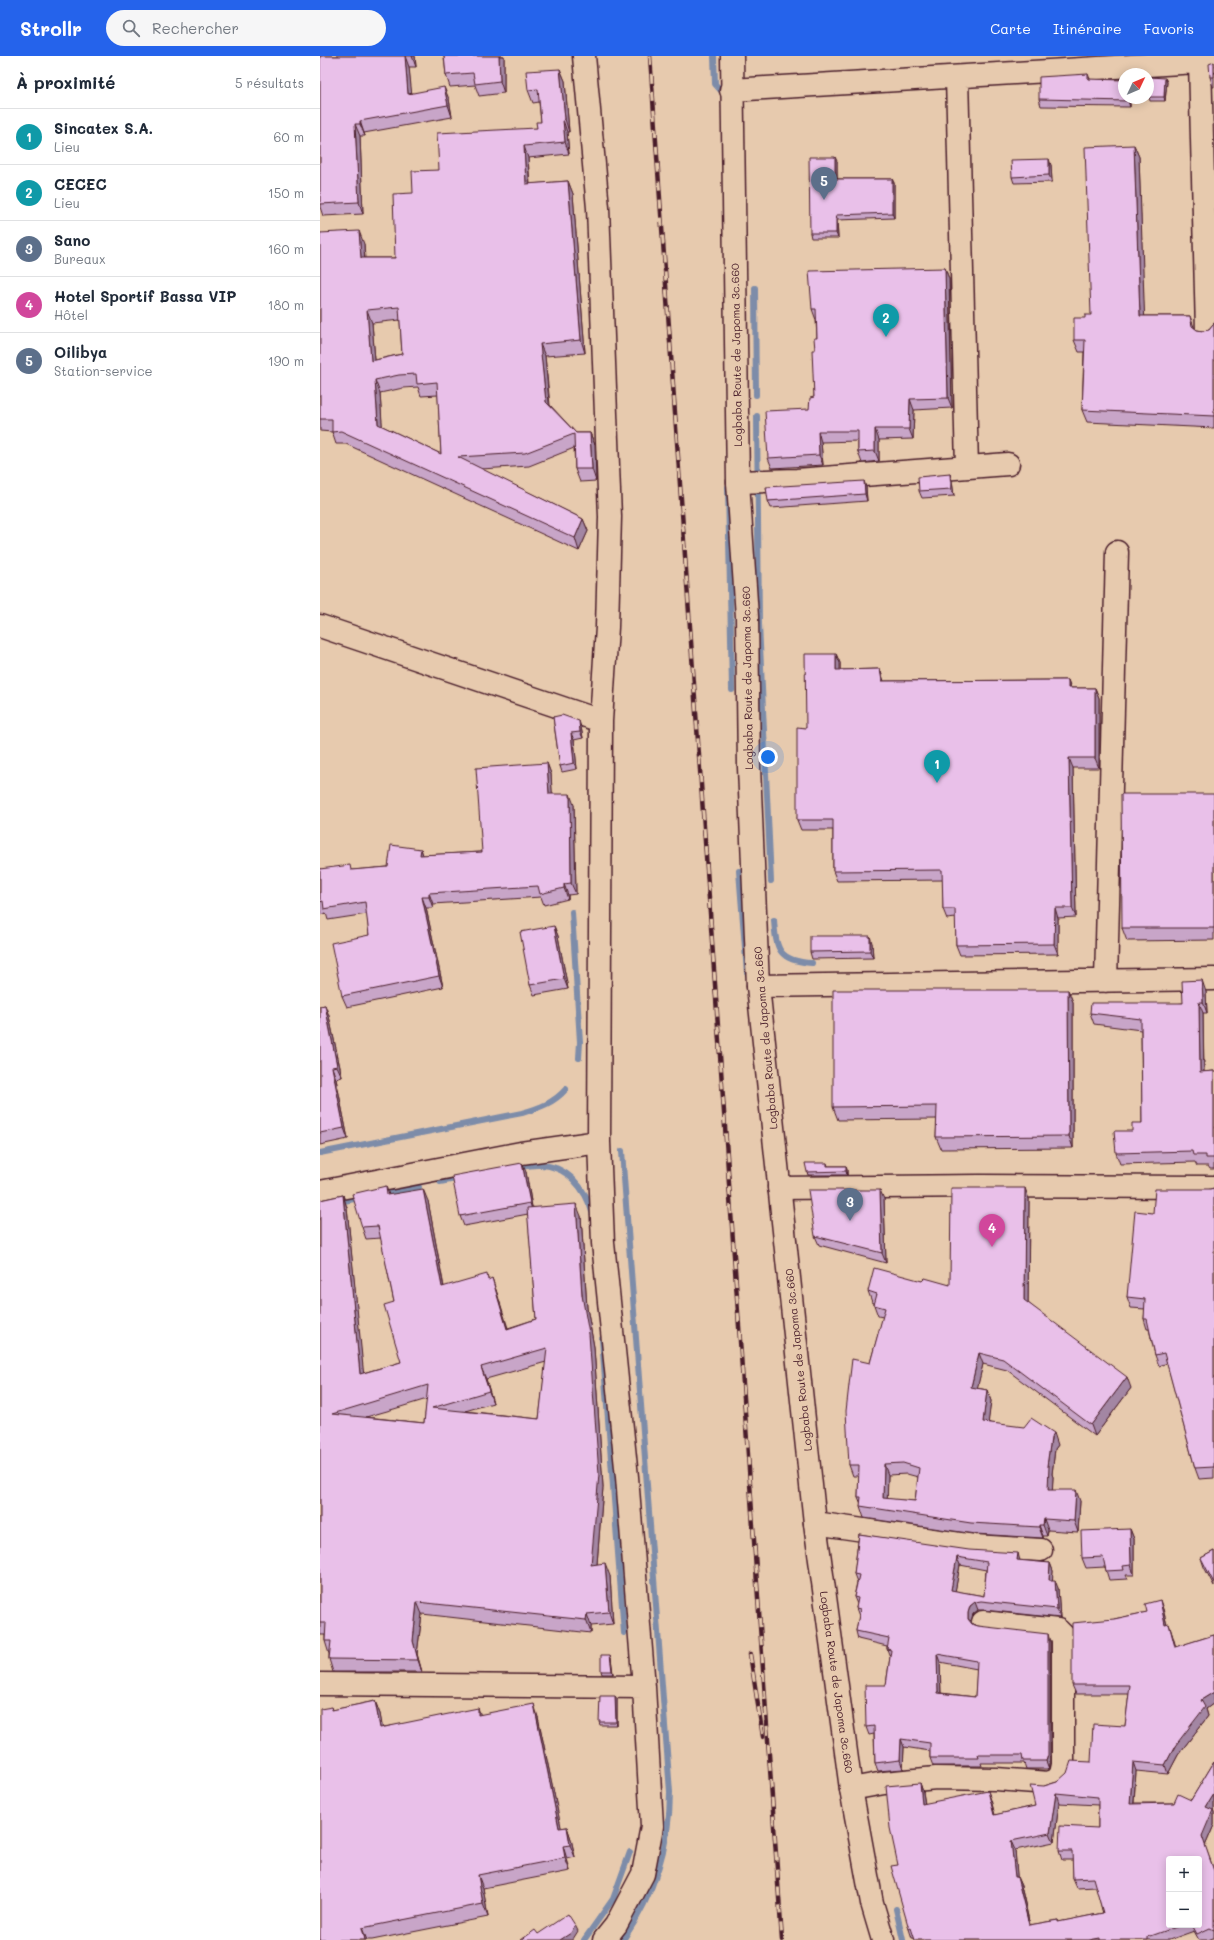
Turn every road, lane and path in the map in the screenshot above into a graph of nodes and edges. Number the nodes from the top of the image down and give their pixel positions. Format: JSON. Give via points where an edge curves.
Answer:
{"nodes":[{"id":1,"x":584,"y":56,"type":"edge"},
{"id":2,"x":732,"y":56,"type":"edge"},
{"id":3,"x":1207,"y":61,"type":"edge"},
{"id":4,"x":957,"y":77,"type":"junction"},
{"id":5,"x":731,"y":90,"type":"junction"},
{"id":6,"x":1207,"y":331,"type":"edge"},
{"id":7,"x":1008,"y":464,"type":"dead end"},
{"id":8,"x":967,"y":467,"type":"junction"},
{"id":9,"x":738,"y":482,"type":"junction"},
{"id":10,"x":1117,"y":552,"type":"dead end"},
{"id":11,"x":320,"y":626,"type":"edge"},
{"id":12,"x":601,"y":722,"type":"junction"},
{"id":13,"x":1214,"y":979,"type":"edge"},
{"id":14,"x":1106,"y":981,"type":"junction"},
{"id":15,"x":758,"y":986,"type":"junction"},
{"id":16,"x":599,"y":1142,"type":"junction"},
{"id":17,"x":1214,"y":1187,"type":"edge"},
{"id":18,"x":779,"y":1188,"type":"junction"},
{"id":19,"x":320,"y":1192,"type":"edge"},
{"id":20,"x":815,"y":1523,"type":"junction"},
{"id":21,"x":1041,"y":1550,"type":"dead end"},
{"id":22,"x":983,"y":1622,"type":"dead end"},
{"id":23,"x":320,"y":1684,"type":"edge"},
{"id":24,"x":644,"y":1687,"type":"junction"},
{"id":25,"x":851,"y":1789,"type":"junction"},
{"id":26,"x":604,"y":1940,"type":"edge"},
{"id":27,"x":883,"y":1940,"type":"edge"}],
"edges":[{"from":1,"to":12,"type":"street","via":[[598,208],[610,517]]},
{"from":2,"to":5,"type":"street","name":"Logbaba Route de Japoma 3c.660"},
{"from":3,"to":4,"type":"street"},
{"from":3,"to":6,"type":"street"},
{"from":4,"to":5,"type":"street"},
{"from":4,"to":8,"type":"street"},
{"from":5,"to":9,"type":"street","name":"Logbaba Route de Japoma 3c.660"},
{"from":7,"to":8,"type":"street"},
{"from":8,"to":9,"type":"street","via":[[805,480]]},
{"from":9,"to":15,"type":"street","name":"Logbaba Route de Japoma 3c.660","via":[[747,617],[749,767]]},
{"from":10,"to":14,"type":"street"},
{"from":11,"to":12,"type":"street"},
{"from":12,"to":16,"type":"street"},
{"from":13,"to":14,"type":"street"},
{"from":14,"to":15,"type":"street"},
{"from":15,"to":18,"type":"street","name":"Logbaba Route de Japoma 3c.660"},
{"from":16,"to":19,"type":"street","via":[[521,1152]]},
{"from":16,"to":24,"type":"street","via":[[603,1243],[627,1477]]},
{"from":17,"to":18,"type":"street"},
{"from":18,"to":20,"type":"street","name":"Logbaba Route de Japoma 3c.660"},
{"from":20,"to":21,"type":"street","via":[[974,1546]]},
{"from":20,"to":25,"type":"street","name":"Logbaba Route de Japoma 3c.660"},
{"from":22,"to":25,"type":"street","via":[[1058,1630],[1063,1635],[1064,1765],[1061,1774],[1056,1780],[1048,1783],[936,1778]]},
{"from":23,"to":24,"type":"street"},
{"from":24,"to":26,"type":"street","via":[[652,1826],[643,1874],[616,1926]]},
{"from":25,"to":27,"type":"street","name":"Logbaba Route de Japoma 3c.660","via":[[872,1903]]}]}
